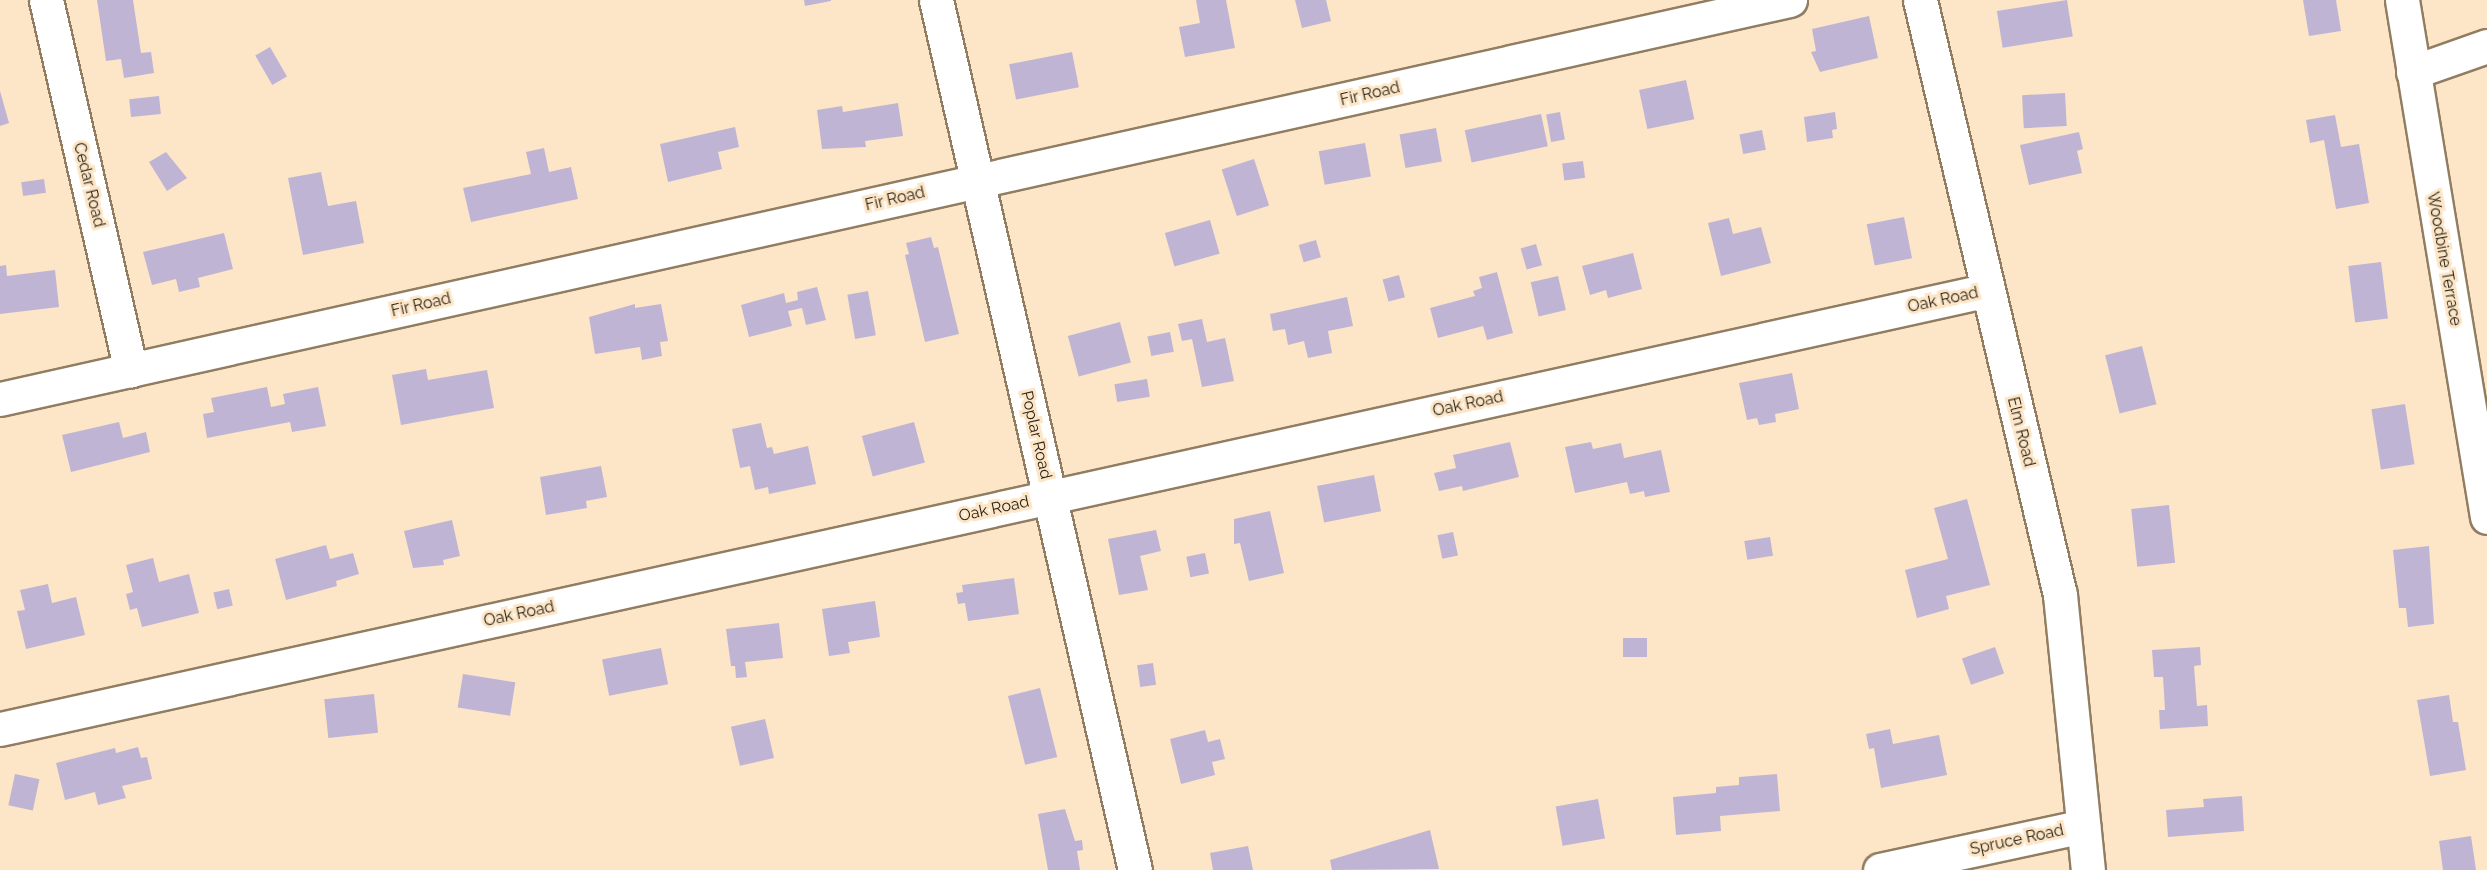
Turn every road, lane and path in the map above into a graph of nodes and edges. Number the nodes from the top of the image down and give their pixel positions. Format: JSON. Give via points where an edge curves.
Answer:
{"nodes":[{"id":1,"x":46,"y":0,"type":"edge"},
{"id":2,"x":936,"y":0,"type":"edge"},
{"id":3,"x":1790,"y":0,"type":"edge"},
{"id":4,"x":1920,"y":0,"type":"edge"},
{"id":5,"x":2402,"y":0,"type":"edge"},
{"id":6,"x":2487,"y":45,"type":"edge"},
{"id":7,"x":2413,"y":72,"type":"junction"},
{"id":8,"x":977,"y":181,"type":"junction"},
{"id":9,"x":1988,"y":290,"type":"junction"},
{"id":10,"x":131,"y":370,"type":"junction"},
{"id":11,"x":0,"y":399,"type":"edge"},
{"id":12,"x":2478,"y":407,"type":"edge"},
{"id":13,"x":1050,"y":497,"type":"junction"},
{"id":14,"x":2487,"y":517,"type":"edge"},
{"id":15,"x":0,"y":729,"type":"edge"},
{"id":16,"x":2083,"y":826,"type":"junction"},
{"id":17,"x":1136,"y":870,"type":"edge"},
{"id":18,"x":1880,"y":870,"type":"edge"},
{"id":19,"x":2088,"y":870,"type":"edge"}],
"edges":[{"from":1,"to":10,"type":"street","name":"Cedar Road"},
{"from":2,"to":8,"type":"street","name":"Poplar Road"},
{"from":3,"to":8,"type":"street","name":"Fir Road"},
{"from":4,"to":9,"type":"street","name":"Elm Road"},
{"from":5,"to":7,"type":"street","name":"Woodbine Terrace"},
{"from":6,"to":7,"type":"street"},
{"from":7,"to":12,"type":"street","name":"Woodbine Terrace"},
{"from":8,"to":10,"type":"street","name":"Fir Road"},
{"from":8,"to":13,"type":"street","name":"Poplar Road"},
{"from":9,"to":13,"type":"street","name":"Oak Road"},
{"from":9,"to":16,"type":"street","name":"Elm Road","via":[[2060,596]]},
{"from":10,"to":11,"type":"street","name":"Fir Road"},
{"from":12,"to":14,"type":"street","name":"Woodbine Terrace"},
{"from":13,"to":15,"type":"street","name":"Oak Road"},
{"from":13,"to":17,"type":"street","name":"Poplar Road"},
{"from":16,"to":18,"type":"street","name":"Spruce Road"},
{"from":16,"to":19,"type":"street","name":"Elm Road"}]}
